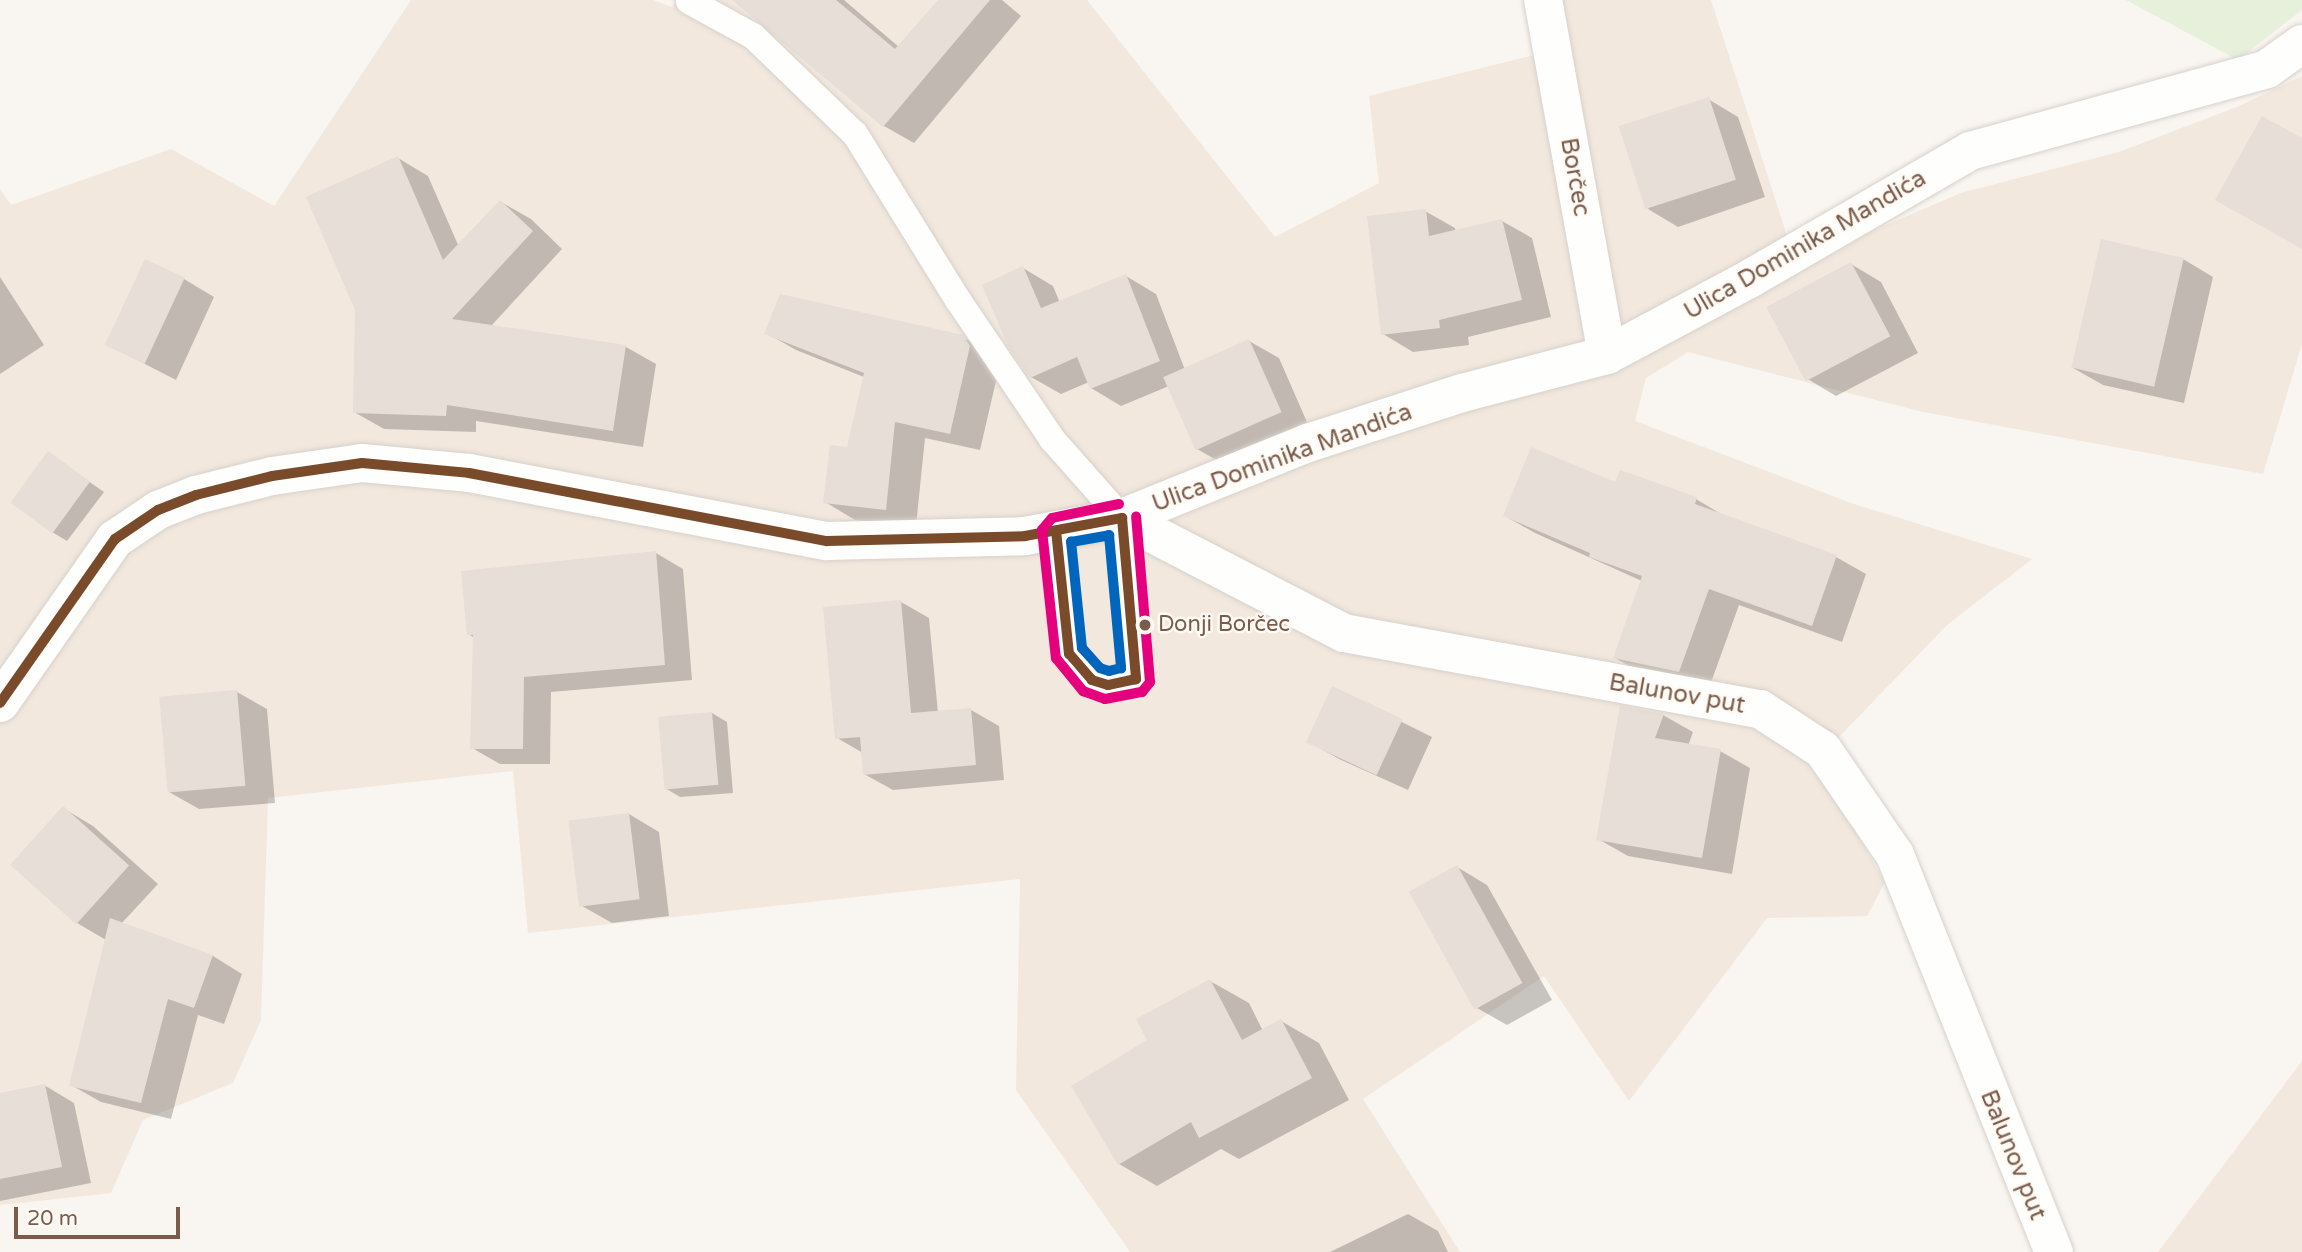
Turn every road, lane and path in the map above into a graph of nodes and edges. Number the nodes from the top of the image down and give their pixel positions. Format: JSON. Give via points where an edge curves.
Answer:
{"nodes":[{"id":1,"x":1543,"y":0,"type":"edge"},
{"id":2,"x":689,"y":1,"type":"edge"},
{"id":3,"x":2302,"y":44,"type":"edge"},
{"id":4,"x":1607,"y":355,"type":"junction"},
{"id":5,"x":1122,"y":518,"type":"junction"},
{"id":6,"x":1056,"y":531,"type":"junction"},
{"id":7,"x":0,"y":703,"type":"edge"},
{"id":8,"x":2054,"y":1252,"type":"edge"}],
"edges":[{"from":1,"to":4,"type":"street","name":"Borčec"},
{"from":2,"to":5,"type":"lane","via":[[753,36],[855,134],[958,300],[1052,439]]},
{"from":3,"to":4,"type":"street","name":"Ulica Dominika Mandića","via":[[2267,69],[1970,151]]},
{"from":4,"to":5,"type":"street","name":"Ulica Dominika Mandića","via":[[1462,393],[1308,443]]},
{"from":5,"to":6,"type":"street","name":"Ulica Dominika Mandića"},
{"from":5,"to":6,"type":"lane","via":[[1136,679],[1108,685],[1092,680],[1069,654]]},
{"from":5,"to":8,"type":"street","name":"Balunov put","via":[[1344,633],[1760,709],[1823,750],[1895,855]]},
{"from":6,"to":7,"type":"street","name":"Ulica Dominika Mandića","via":[[1025,536],[828,541],[469,472],[362,463],[272,475],[158,510],[115,539]]}]}
